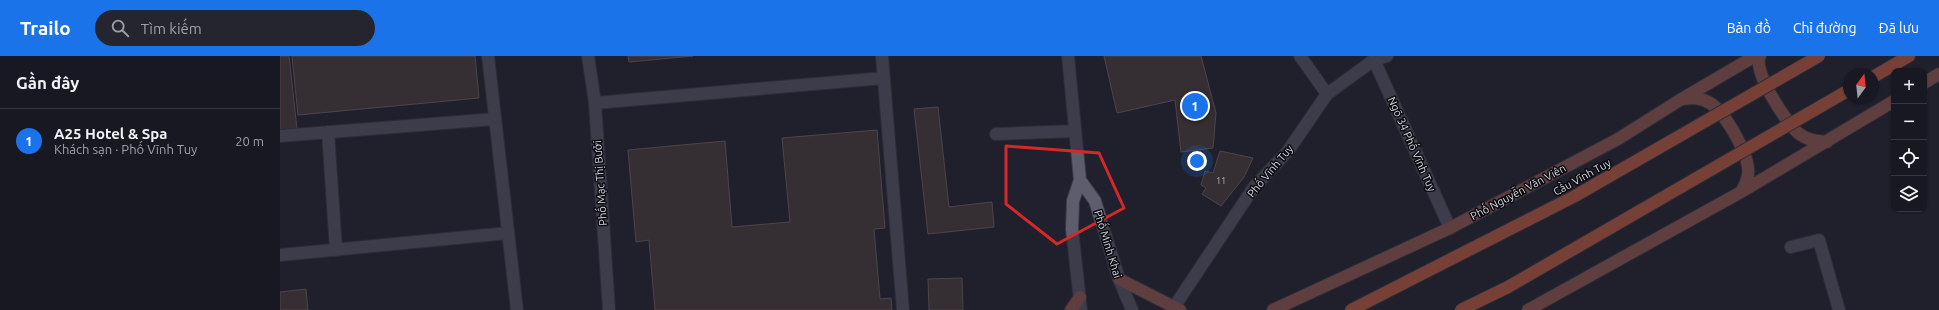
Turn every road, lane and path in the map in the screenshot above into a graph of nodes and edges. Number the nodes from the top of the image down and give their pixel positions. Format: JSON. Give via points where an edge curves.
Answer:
{"nodes":[{"id":1,"x":488,"y":56,"type":"edge"},
{"id":2,"x":588,"y":56,"type":"edge"},
{"id":3,"x":882,"y":56,"type":"edge"},
{"id":4,"x":1068,"y":56,"type":"edge"},
{"id":5,"x":1300,"y":56,"type":"edge"},
{"id":6,"x":1387,"y":56,"type":"edge"},
{"id":7,"x":1755,"y":56,"type":"edge"},
{"id":8,"x":1760,"y":56,"type":"edge"},
{"id":9,"x":1819,"y":56,"type":"edge"},
{"id":10,"x":1909,"y":56,"type":"edge"},
{"id":11,"x":1373,"y":58,"type":"edge"},
{"id":12,"x":1879,"y":74,"type":"edge"},
{"id":13,"x":1939,"y":74,"type":"edge"},
{"id":14,"x":884,"y":78,"type":"junction"},
{"id":15,"x":1927,"y":81,"type":"edge"},
{"id":16,"x":1843,"y":93,"type":"edge"},
{"id":17,"x":1327,"y":94,"type":"junction"},
{"id":18,"x":1680,"y":100,"type":"junction"},
{"id":19,"x":595,"y":102,"type":"junction"},
{"id":20,"x":1891,"y":103,"type":"edge"},
{"id":21,"x":495,"y":119,"type":"junction"},
{"id":22,"x":1075,"y":131,"type":"junction"},
{"id":23,"x":328,"y":132,"type":"junction"},
{"id":24,"x":996,"y":134,"type":"dead end"},
{"id":25,"x":280,"y":136,"type":"edge"},
{"id":26,"x":1827,"y":142,"type":"junction"},
{"id":27,"x":1080,"y":180,"type":"junction"},
{"id":28,"x":1742,"y":192,"type":"junction"},
{"id":29,"x":1450,"y":228,"type":"junction"},
{"id":30,"x":508,"y":233,"type":"junction"},
{"id":31,"x":1792,"y":247,"type":"dead end"},
{"id":32,"x":336,"y":250,"type":"junction"},
{"id":33,"x":280,"y":255,"type":"edge"},
{"id":34,"x":1118,"y":279,"type":"junction"},
{"id":35,"x":1080,"y":297,"type":"junction"},
{"id":36,"x":1177,"y":309,"type":"edge"},
{"id":37,"x":517,"y":310,"type":"edge"},
{"id":38,"x":609,"y":310,"type":"edge"},
{"id":39,"x":903,"y":310,"type":"edge"},
{"id":40,"x":1071,"y":310,"type":"edge"},
{"id":41,"x":1081,"y":310,"type":"edge"},
{"id":42,"x":1132,"y":310,"type":"edge"},
{"id":43,"x":1273,"y":310,"type":"edge"},
{"id":44,"x":1351,"y":310,"type":"edge"},
{"id":45,"x":1461,"y":310,"type":"edge"},
{"id":46,"x":1528,"y":310,"type":"edge"},
{"id":47,"x":1839,"y":310,"type":"edge"}],
"edges":[{"from":1,"to":21,"type":"street"},
{"from":2,"to":19,"type":"street","name":"Phố Mạc Thị Bưởi"},
{"from":3,"to":14,"type":"street"},
{"from":4,"to":22,"type":"street","name":"Phố Minh Khai"},
{"from":5,"to":17,"type":"street"},
{"from":6,"to":11,"type":"street","name":"Phố Vĩnh Tuy"},
{"from":7,"to":18,"type":"main road","name":"Phố Nguyễn Văn Viên"},
{"from":8,"to":26,"type":"main road","via":[[1760,72],[1776,104],[1798,132],[1811,141]]},
{"from":9,"to":44,"type":"highway","name":"Cầu Vĩnh Tuy","bridge":true,"via":[[1575,196]]},
{"from":10,"to":12,"type":"highway"},
{"from":11,"to":17,"type":"street","name":"Phố Vĩnh Tuy"},
{"from":11,"to":29,"type":"street","name":"Ngõ 34 Phố Vĩnh Tuy"},
{"from":13,"to":15,"type":"main road"},
{"from":14,"to":19,"type":"street"},
{"from":14,"to":39,"type":"street"},
{"from":16,"to":45,"type":"highway","bridge":true,"via":[[1508,287]]},
{"from":17,"to":36,"type":"street","name":"Phố Vĩnh Tuy","via":[[1288,151],[1254,187]]},
{"from":18,"to":28,"type":"main road","via":[[1698,97],[1711,103],[1730,126],[1746,158],[1748,175]]},
{"from":18,"to":29,"type":"main road","name":"Phố Nguyễn Văn Viên","via":[[1618,139]]},
{"from":19,"to":38,"type":"street","name":"Phố Mạc Thị Bưởi"},
{"from":20,"to":26,"type":"main road"},
{"from":21,"to":23,"type":"street"},
{"from":21,"to":30,"type":"street"},
{"from":22,"to":24,"type":"street"},
{"from":22,"to":27,"type":"street","name":"Phố Minh Khai"},
{"from":23,"to":25,"type":"street"},
{"from":23,"to":32,"type":"street"},
{"from":26,"to":28,"type":"main road"},
{"from":27,"to":34,"type":"street","name":"Phố Minh Khai","via":[[1095,201]]},
{"from":27,"to":35,"type":"street","name":"Phố Minh Khai","via":[[1073,201],[1072,229]]},
{"from":28,"to":46,"type":"main road"},
{"from":29,"to":43,"type":"main road","name":"Phố Nguyễn Văn Viên"},
{"from":30,"to":32,"type":"street"},
{"from":30,"to":37,"type":"street"},
{"from":31,"to":47,"type":"street","via":[[1819,240]]},
{"from":32,"to":33,"type":"street"},
{"from":34,"to":36,"type":"main road"},
{"from":34,"to":42,"type":"street","name":"Phố Minh Khai"},
{"from":35,"to":40,"type":"main road"},
{"from":35,"to":41,"type":"street","name":"Phố Minh Khai"}]}
